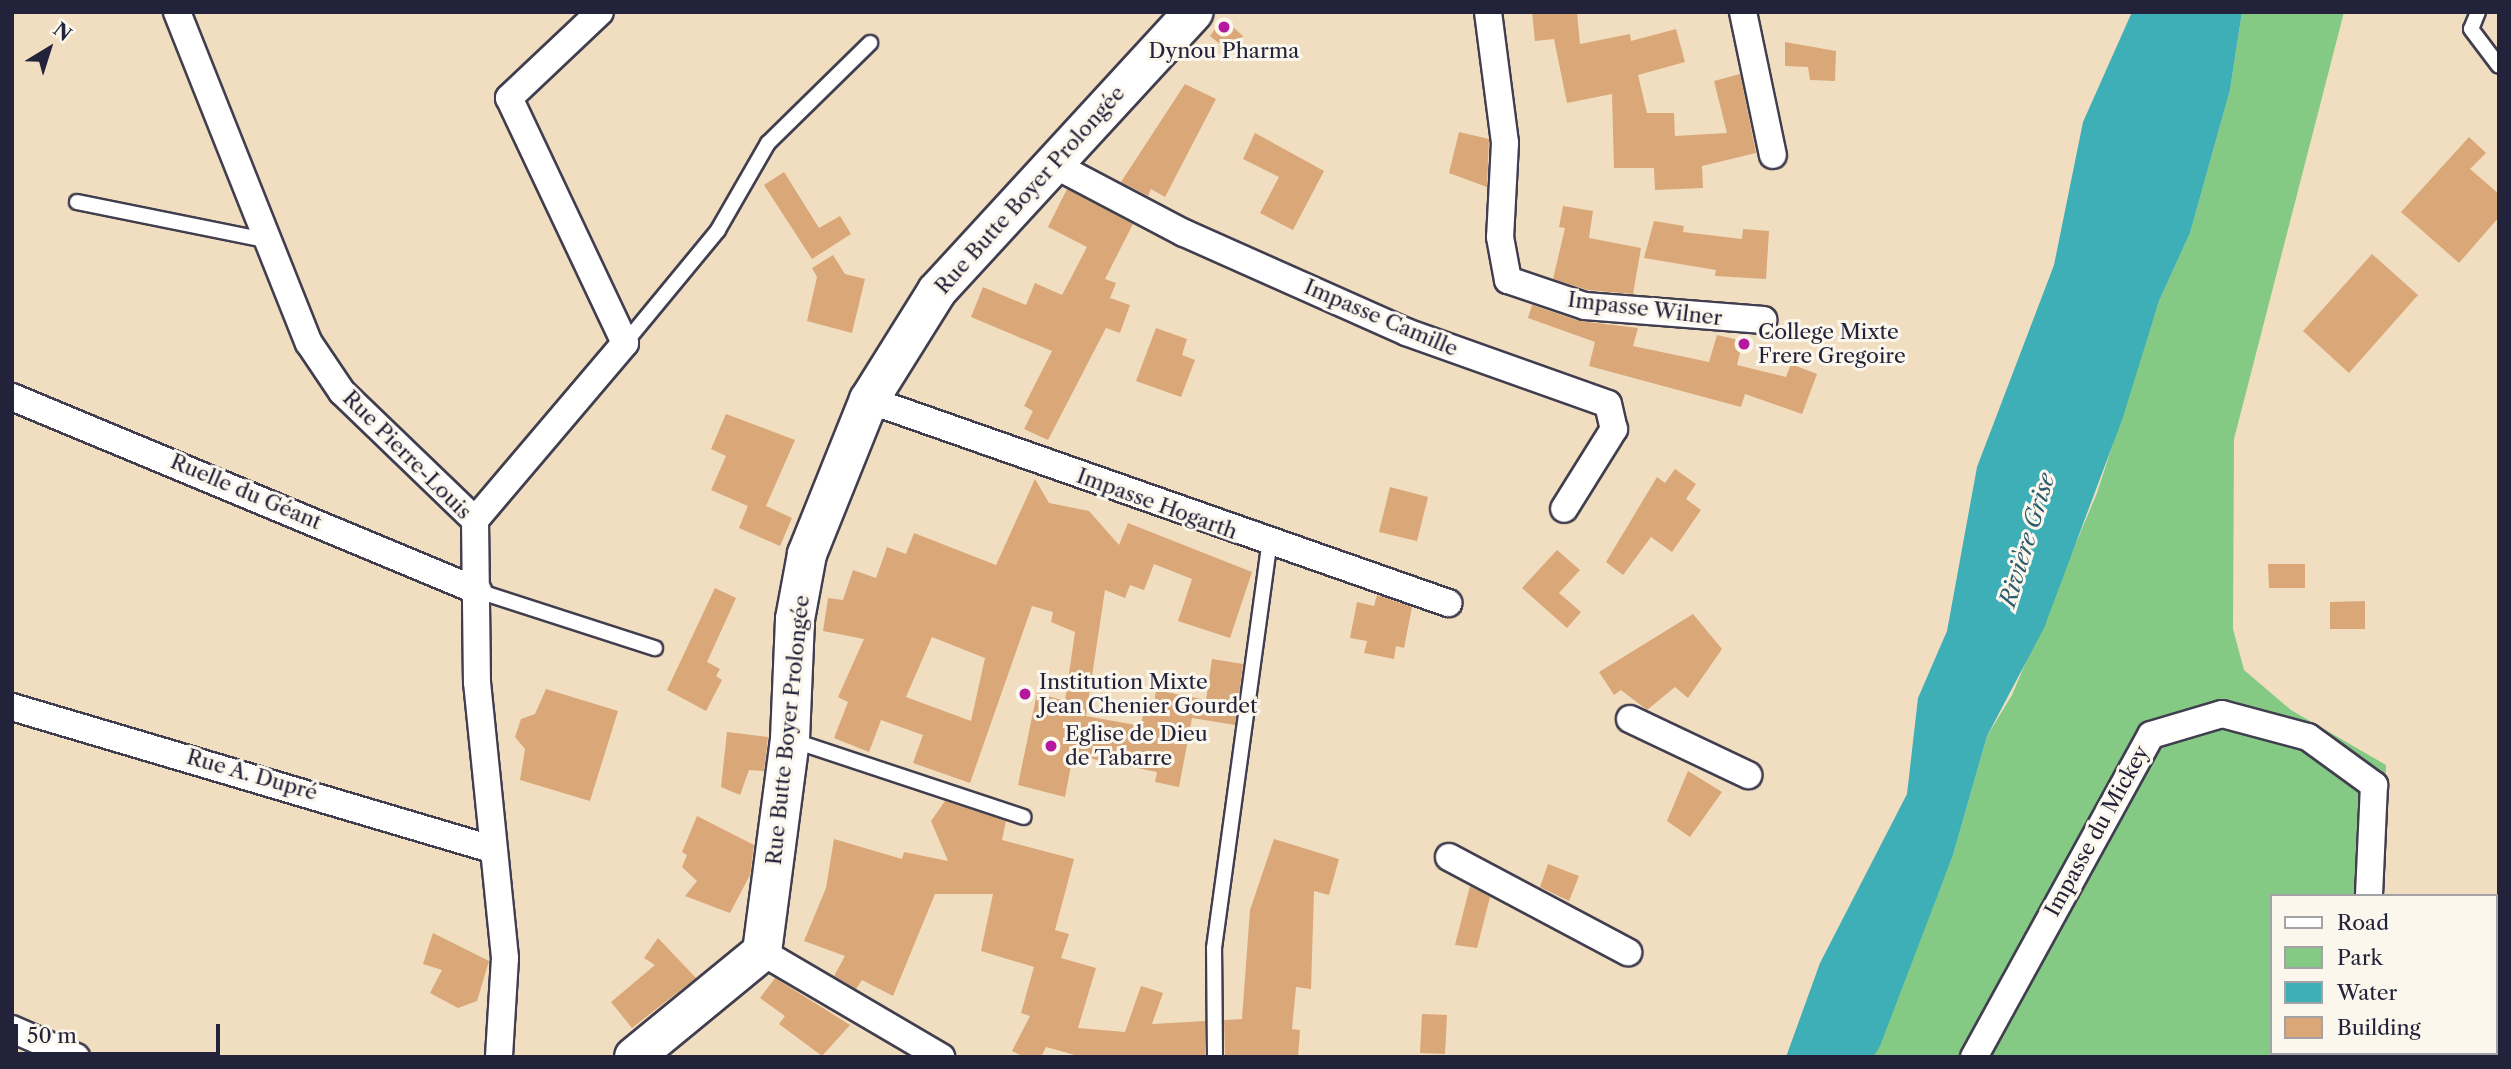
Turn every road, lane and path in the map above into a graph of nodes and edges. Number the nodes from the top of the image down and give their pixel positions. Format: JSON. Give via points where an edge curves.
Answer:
{"nodes":[{"id":1,"x":177,"y":12,"type":"edge"},
{"id":2,"x":600,"y":12,"type":"edge"},
{"id":3,"x":1194,"y":12,"type":"edge"},
{"id":4,"x":1488,"y":12,"type":"edge"},
{"id":5,"x":1743,"y":12,"type":"edge"},
{"id":6,"x":2478,"y":12,"type":"edge"},
{"id":7,"x":870,"y":43,"type":"dead end"},
{"id":8,"x":2499,"y":66,"type":"edge"},
{"id":9,"x":1773,"y":155,"type":"dead end"},
{"id":10,"x":1051,"y":163,"type":"junction"},
{"id":11,"x":77,"y":202,"type":"dead end"},
{"id":12,"x":266,"y":240,"type":"junction"},
{"id":13,"x":1763,"y":320,"type":"dead end"},
{"id":14,"x":625,"y":343,"type":"junction"},
{"id":15,"x":12,"y":397,"type":"edge"},
{"id":16,"x":869,"y":400,"type":"junction"},
{"id":17,"x":1564,"y":509,"type":"dead end"},
{"id":18,"x":475,"y":520,"type":"junction"},
{"id":19,"x":1269,"y":544,"type":"junction"},
{"id":20,"x":478,"y":591,"type":"junction"},
{"id":21,"x":1448,"y":603,"type":"dead end"},
{"id":22,"x":655,"y":648,"type":"dead end"},
{"id":23,"x":12,"y":707,"type":"edge"},
{"id":24,"x":1630,"y":719,"type":"dead end"},
{"id":25,"x":790,"y":739,"type":"junction"},
{"id":26,"x":1748,"y":775,"type":"dead end"},
{"id":27,"x":1024,"y":817,"type":"dead end"},
{"id":28,"x":490,"y":849,"type":"junction"},
{"id":29,"x":1449,"y":857,"type":"dead end"},
{"id":30,"x":2369,"y":894,"type":"edge"},
{"id":31,"x":1628,"y":951,"type":"dead end"},
{"id":32,"x":762,"y":952,"type":"junction"},
{"id":33,"x":12,"y":1029,"type":"edge"},
{"id":34,"x":76,"y":1057,"type":"edge"},
{"id":35,"x":499,"y":1057,"type":"edge"},
{"id":36,"x":634,"y":1057,"type":"edge"},
{"id":37,"x":941,"y":1057,"type":"edge"},
{"id":38,"x":1215,"y":1057,"type":"edge"},
{"id":39,"x":1975,"y":1057,"type":"edge"}],
"edges":[{"from":1,"to":12,"type":"street","name":"Rue Pierre-Louis"},
{"from":2,"to":14,"type":"street","via":[[509,98]]},
{"from":3,"to":10,"type":"street","name":"Rue Butte Boyer Prolongée"},
{"from":4,"to":13,"type":"street","name":"Impasse Wilner","via":[[1505,144],[1500,237],[1508,280],[1585,306]]},
{"from":5,"to":9,"type":"street"},
{"from":6,"to":8,"type":"lane","via":[[2471,29]]},
{"from":7,"to":14,"type":"lane","via":[[768,143],[718,230]]},
{"from":10,"to":16,"type":"street","name":"Rue Butte Boyer Prolongée","via":[[937,291]]},
{"from":10,"to":17,"type":"street","name":"Impasse Camille","via":[[1184,233],[1406,332],[1608,404],[1614,429]]},
{"from":11,"to":12,"type":"lane"},
{"from":12,"to":18,"type":"street","name":"Rue Pierre-Louis","via":[[309,343],[342,392]]},
{"from":14,"to":18,"type":"street"},
{"from":15,"to":20,"type":"street","name":"Ruelle du Géant"},
{"from":16,"to":19,"type":"street","name":"Impasse Hogarth"},
{"from":16,"to":25,"type":"street","name":"Rue Butte Boyer Prolongée","via":[[807,554],[795,620]]},
{"from":18,"to":20,"type":"street","name":"Rue Pierre-Louis"},
{"from":19,"to":21,"type":"street","name":"Impasse Hogarth"},
{"from":19,"to":38,"type":"lane","via":[[1214,948]]},
{"from":20,"to":22,"type":"lane"},
{"from":20,"to":28,"type":"street","name":"Rue Pierre-Louis","via":[[477,682]]},
{"from":23,"to":28,"type":"street","name":"Rue A. Dupré"},
{"from":24,"to":26,"type":"street"},
{"from":25,"to":27,"type":"lane"},
{"from":25,"to":32,"type":"street","name":"Rue Butte Boyer Prolongée"},
{"from":28,"to":35,"type":"street","name":"Rue Pierre-Louis","via":[[505,958]]},
{"from":29,"to":31,"type":"street"},
{"from":30,"to":39,"type":"street","name":"Impasse du Mickey","via":[[2374,785],[2308,737],[2222,714],[2151,735]]},
{"from":32,"to":36,"type":"street"},
{"from":32,"to":37,"type":"street"},
{"from":33,"to":34,"type":"street"}]}
